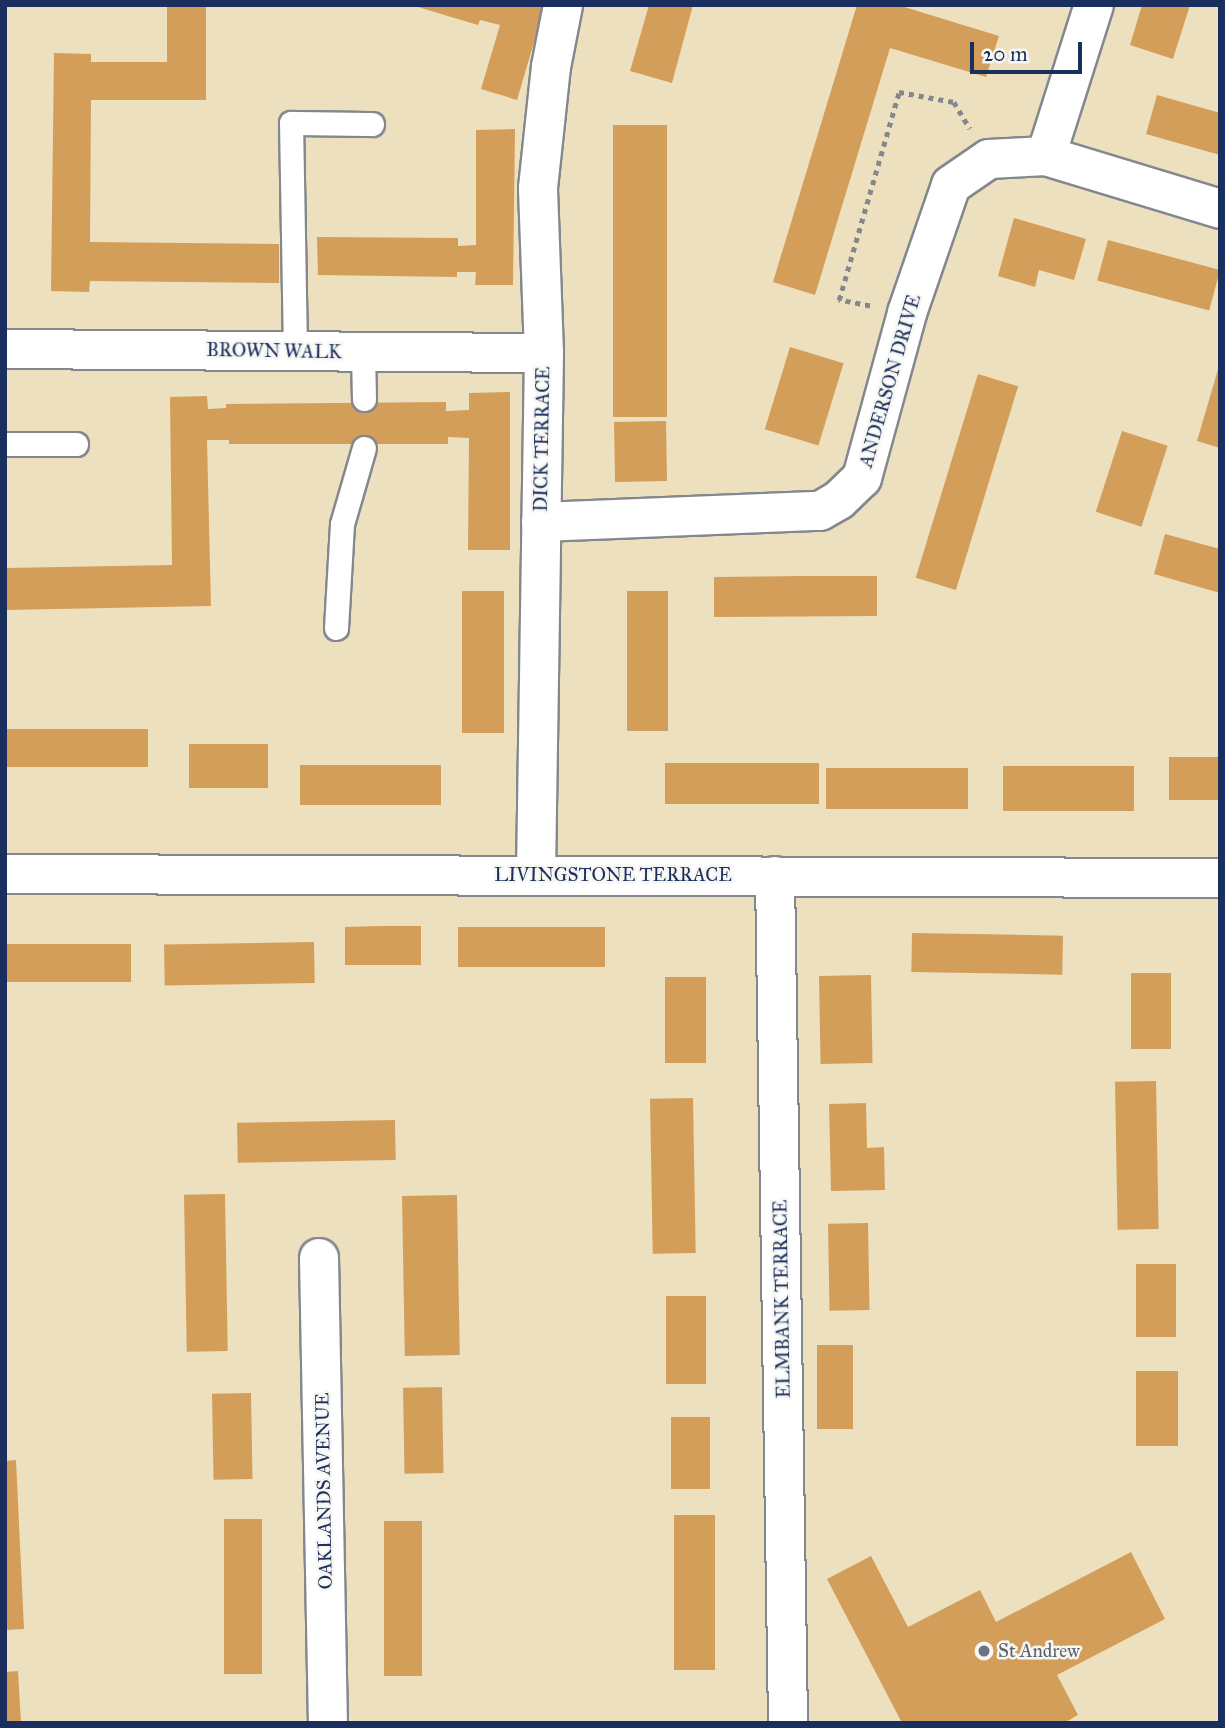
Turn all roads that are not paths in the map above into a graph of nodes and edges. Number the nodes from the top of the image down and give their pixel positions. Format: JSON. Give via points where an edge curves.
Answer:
{"nodes":[{"id":1,"x":563,"y":5,"type":"edge"},
{"id":2,"x":1094,"y":5,"type":"edge"},
{"id":3,"x":372,"y":124,"type":"dead end"},
{"id":4,"x":1046,"y":156,"type":"junction"},
{"id":5,"x":1220,"y":209,"type":"edge"},
{"id":6,"x":5,"y":349,"type":"edge"},
{"id":7,"x":295,"y":350,"type":"junction"},
{"id":8,"x":363,"y":352,"type":"junction"},
{"id":9,"x":544,"y":353,"type":"junction"},
{"id":10,"x":364,"y":399,"type":"dead end"},
{"id":11,"x":5,"y":444,"type":"edge"},
{"id":12,"x":76,"y":444,"type":"dead end"},
{"id":13,"x":364,"y":448,"type":"dead end"},
{"id":14,"x":541,"y":522,"type":"junction"},
{"id":15,"x":336,"y":628,"type":"dead end"},
{"id":16,"x":5,"y":874,"type":"edge"},
{"id":17,"x":536,"y":874,"type":"junction"},
{"id":18,"x":775,"y":876,"type":"junction"},
{"id":19,"x":1220,"y":877,"type":"edge"},
{"id":20,"x":319,"y":1258,"type":"dead end"},
{"id":21,"x":328,"y":1723,"type":"edge"},
{"id":22,"x":788,"y":1723,"type":"edge"}],
"edges":[{"from":1,"to":9,"type":"street","name":"DICK TERRACE","via":[[538,188]]},
{"from":2,"to":4,"type":"street"},
{"from":3,"to":7,"type":"lane","via":[[291,123]]},
{"from":4,"to":5,"type":"street"},
{"from":4,"to":14,"type":"street","name":"ANDERSON DRIVE","via":[[989,159],[951,185],[907,313],[862,478],[839,500],[820,511]]},
{"from":6,"to":7,"type":"street","name":"BROWN WALK"},
{"from":7,"to":8,"type":"street","name":"BROWN WALK"},
{"from":8,"to":9,"type":"street","name":"BROWN WALK"},
{"from":8,"to":10,"type":"lane"},
{"from":9,"to":14,"type":"street","name":"DICK TERRACE"},
{"from":11,"to":12,"type":"lane"},
{"from":13,"to":15,"type":"lane","via":[[342,524]]},
{"from":14,"to":17,"type":"street","name":"DICK TERRACE"},
{"from":16,"to":17,"type":"street","name":"LIVINGSTONE TERRACE"},
{"from":17,"to":18,"type":"street","name":"LIVINGSTONE TERRACE"},
{"from":18,"to":19,"type":"street","name":"LIVINGSTONE TERRACE"},
{"from":18,"to":22,"type":"street","name":"ELMBANK TERRACE"},
{"from":20,"to":21,"type":"street","name":"OAKLANDS AVENUE"}]}
